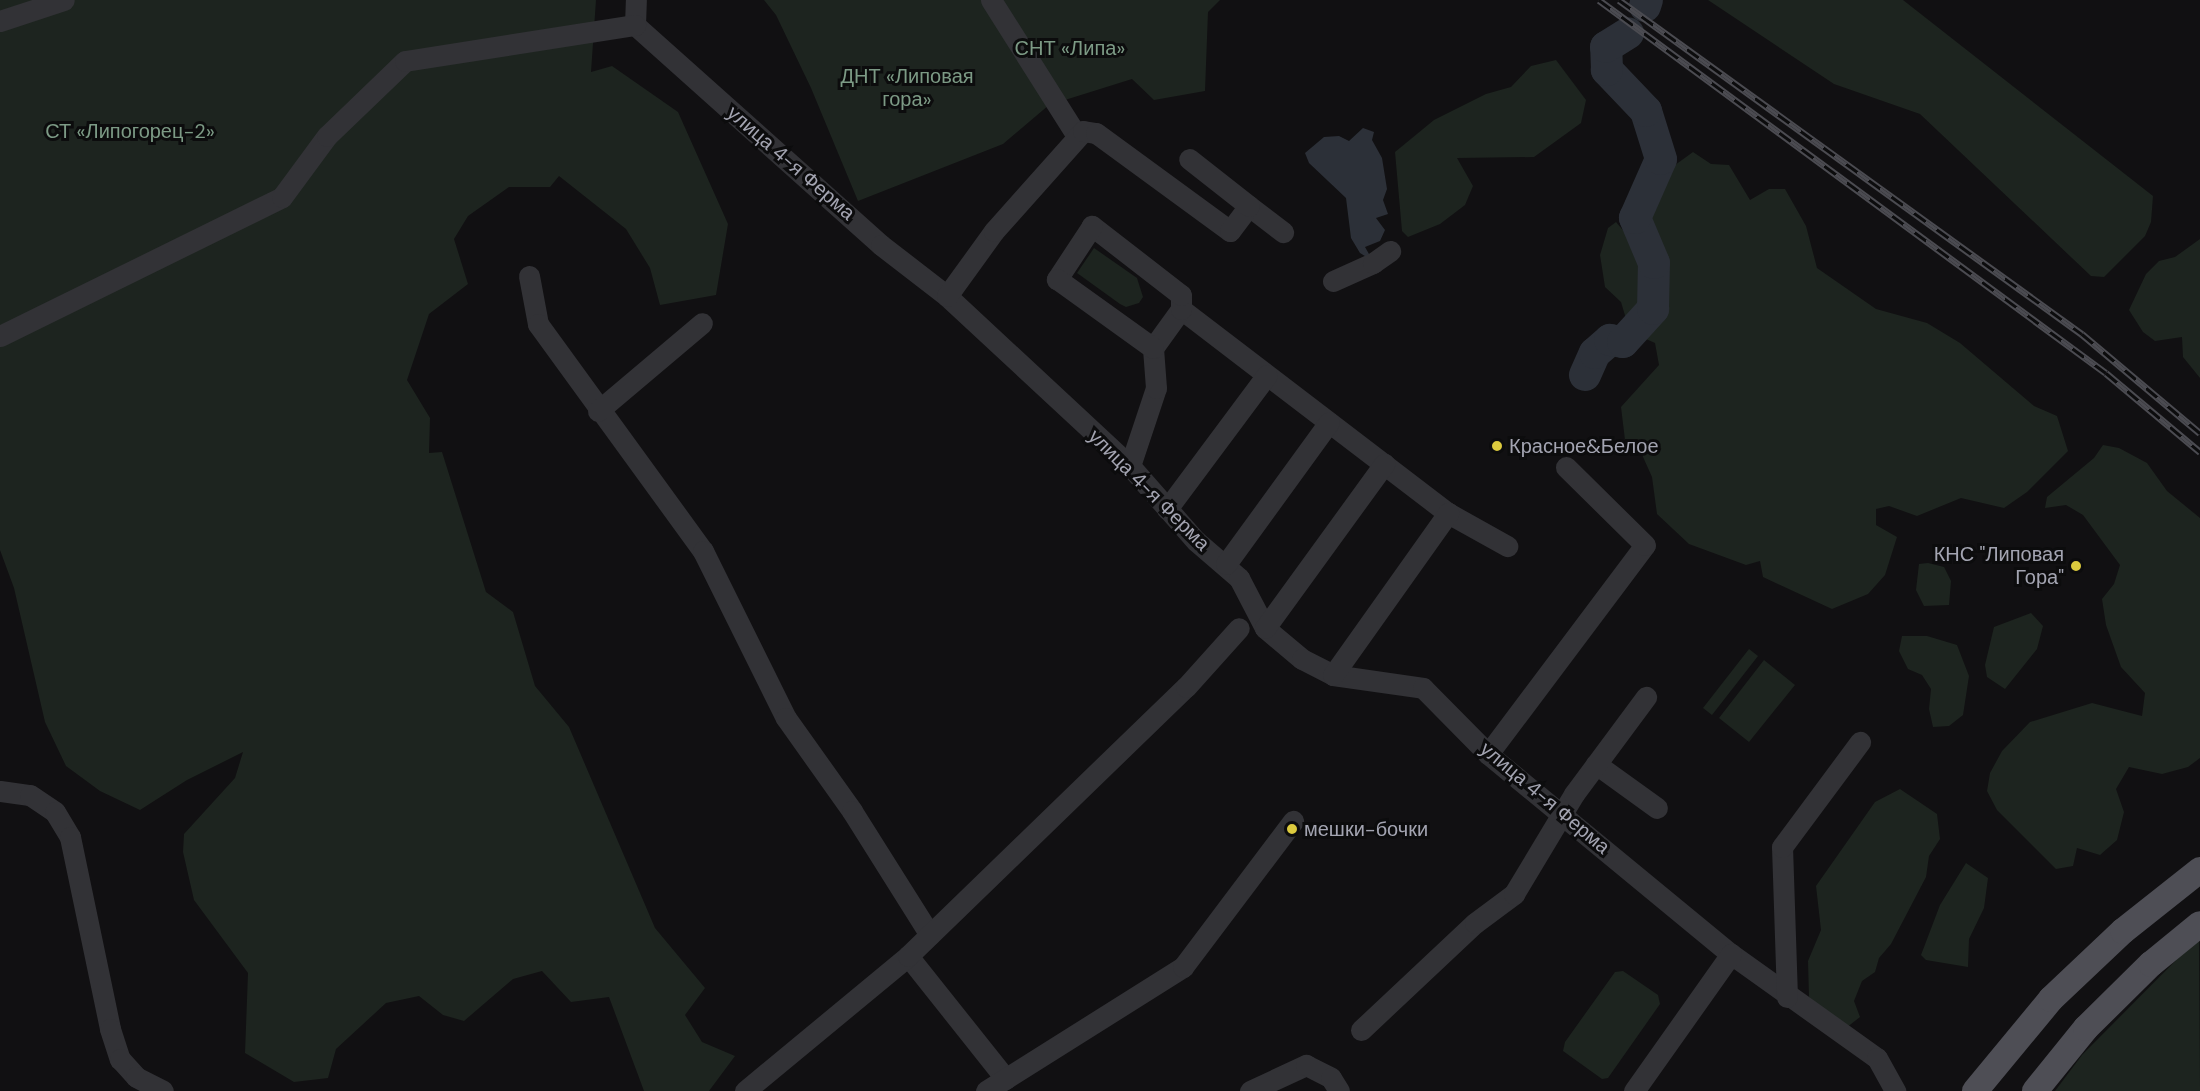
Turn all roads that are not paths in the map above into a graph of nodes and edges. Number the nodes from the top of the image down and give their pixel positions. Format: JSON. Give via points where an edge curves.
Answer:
{"nodes":[{"id":1,"x":64,"y":0,"type":"edge"},
{"id":2,"x":636,"y":0,"type":"edge"},
{"id":3,"x":991,"y":0,"type":"edge"},
{"id":4,"x":0,"y":21,"type":"edge"},
{"id":5,"x":635,"y":26,"type":"junction"},
{"id":6,"x":1077,"y":136,"type":"junction"},
{"id":7,"x":1189,"y":159,"type":"dead end"},
{"id":8,"x":1249,"y":206,"type":"junction"},
{"id":9,"x":1283,"y":232,"type":"dead end"},
{"id":10,"x":1390,"y":251,"type":"dead end"},
{"id":11,"x":529,"y":276,"type":"dead end"},
{"id":12,"x":1333,"y":281,"type":"dead end"},
{"id":13,"x":947,"y":296,"type":"junction"},
{"id":14,"x":1180,"y":309,"type":"junction"},
{"id":15,"x":702,"y":323,"type":"dead end"},
{"id":16,"x":0,"y":336,"type":"edge"},
{"id":17,"x":1153,"y":348,"type":"junction"},
{"id":18,"x":1267,"y":375,"type":"junction"},
{"id":19,"x":598,"y":411,"type":"junction"},
{"id":20,"x":1329,"y":422,"type":"junction"},
{"id":21,"x":1384,"y":464,"type":"junction"},
{"id":22,"x":1130,"y":466,"type":"junction"},
{"id":23,"x":1566,"y":466,"type":"dead end"},
{"id":24,"x":1167,"y":509,"type":"junction"},
{"id":25,"x":1448,"y":513,"type":"junction"},
{"id":26,"x":1506,"y":546,"type":"dead end"},
{"id":27,"x":1226,"y":564,"type":"junction"},
{"id":28,"x":1239,"y":628,"type":"dead end"},
{"id":29,"x":1265,"y":628,"type":"junction"},
{"id":30,"x":1333,"y":675,"type":"junction"},
{"id":31,"x":1646,"y":697,"type":"dead end"},
{"id":32,"x":1860,"y":742,"type":"dead end"},
{"id":33,"x":1488,"y":754,"type":"junction"},
{"id":34,"x":1596,"y":764,"type":"junction"},
{"id":35,"x":0,"y":791,"type":"edge"},
{"id":36,"x":1657,"y":808,"type":"dead end"},
{"id":37,"x":1564,"y":814,"type":"junction"},
{"id":38,"x":1293,"y":821,"type":"dead end"},
{"id":39,"x":2200,"y":870,"type":"edge"},
{"id":40,"x":2200,"y":924,"type":"edge"},
{"id":41,"x":930,"y":935,"type":"junction"},
{"id":42,"x":1731,"y":954,"type":"junction"},
{"id":43,"x":908,"y":956,"type":"junction"},
{"id":44,"x":1787,"y":997,"type":"junction"},
{"id":45,"x":1361,"y":1030,"type":"dead end"},
{"id":46,"x":1006,"y":1079,"type":"junction"},
{"id":47,"x":163,"y":1091,"type":"edge"},
{"id":48,"x":745,"y":1091,"type":"edge"},
{"id":49,"x":986,"y":1091,"type":"edge"},
{"id":50,"x":1250,"y":1091,"type":"edge"},
{"id":51,"x":1340,"y":1091,"type":"edge"},
{"id":52,"x":1634,"y":1091,"type":"edge"},
{"id":53,"x":1895,"y":1091,"type":"edge"},
{"id":54,"x":1975,"y":1091,"type":"edge"},
{"id":55,"x":2035,"y":1091,"type":"edge"}],
"edges":[{"from":1,"to":4,"type":"street"},
{"from":2,"to":5,"type":"street"},
{"from":3,"to":6,"type":"street"},
{"from":5,"to":13,"type":"street","name":"улица 4-я Ферма","via":[[881,245]]},
{"from":5,"to":16,"type":"street","via":[[405,61],[327,136],[282,197]]},
{"from":6,"to":8,"type":"street","via":[[1083,131],[1096,133],[1230,231]]},
{"from":6,"to":13,"type":"street","via":[[994,231]]},
{"from":7,"to":8,"type":"street"},
{"from":8,"to":9,"type":"street"},
{"from":10,"to":12,"type":"street"},
{"from":11,"to":19,"type":"street","via":[[538,324]]},
{"from":13,"to":22,"type":"street","name":"улица 4-я Ферма"},
{"from":14,"to":17,"type":"street"},
{"from":14,"to":17,"type":"street","via":[[1181,295],[1092,226],[1057,279]]},
{"from":14,"to":18,"type":"street"},
{"from":15,"to":19,"type":"street"},
{"from":17,"to":22,"type":"street","via":[[1156,388]]},
{"from":18,"to":20,"type":"street"},
{"from":18,"to":24,"type":"street"},
{"from":19,"to":41,"type":"street","via":[[703,552],[786,718],[852,811]]},
{"from":20,"to":21,"type":"street"},
{"from":20,"to":27,"type":"street"},
{"from":21,"to":25,"type":"street"},
{"from":21,"to":29,"type":"street"},
{"from":22,"to":24,"type":"street","name":"улица 4-я Ферма"},
{"from":23,"to":33,"type":"street","via":[[1645,545]]},
{"from":24,"to":27,"type":"street","name":"улица 4-я Ферма","via":[[1196,541]]},
{"from":25,"to":26,"type":"street"},
{"from":25,"to":30,"type":"street"},
{"from":27,"to":29,"type":"street","name":"улица 4-я Ферма","via":[[1239,578]]},
{"from":28,"to":41,"type":"street","via":[[1186,687]]},
{"from":29,"to":30,"type":"street","name":"улица 4-я Ферма","via":[[1302,659]]},
{"from":30,"to":33,"type":"street","name":"улица 4-я Ферма","via":[[1423,688]]},
{"from":31,"to":34,"type":"street"},
{"from":32,"to":44,"type":"street","via":[[1782,847]]},
{"from":33,"to":37,"type":"street","name":"улица 4-я Ферма"},
{"from":34,"to":36,"type":"street"},
{"from":34,"to":37,"type":"street"},
{"from":35,"to":47,"type":"street","via":[[30,795],[47,806],[70,837],[110,1029],[120,1059],[136,1077]]},
{"from":37,"to":42,"type":"street","name":"улица 4-я Ферма"},
{"from":37,"to":45,"type":"street","via":[[1514,894],[1475,923]]},
{"from":38,"to":46,"type":"street","via":[[1184,967]]},
{"from":39,"to":54,"type":"main road","via":[[2123,931],[2051,999]]},
{"from":40,"to":55,"type":"main road","via":[[2151,964],[2086,1028]]},
{"from":41,"to":43,"type":"street"},
{"from":42,"to":44,"type":"street","name":"улица 4-я Ферма"},
{"from":42,"to":52,"type":"street"},
{"from":43,"to":46,"type":"street"},
{"from":43,"to":48,"type":"street"},
{"from":44,"to":53,"type":"street","name":"улица 4-я Ферма","via":[[1876,1058]]},
{"from":46,"to":49,"type":"street"},
{"from":50,"to":51,"type":"street","via":[[1306,1065],[1331,1078]]}]}
